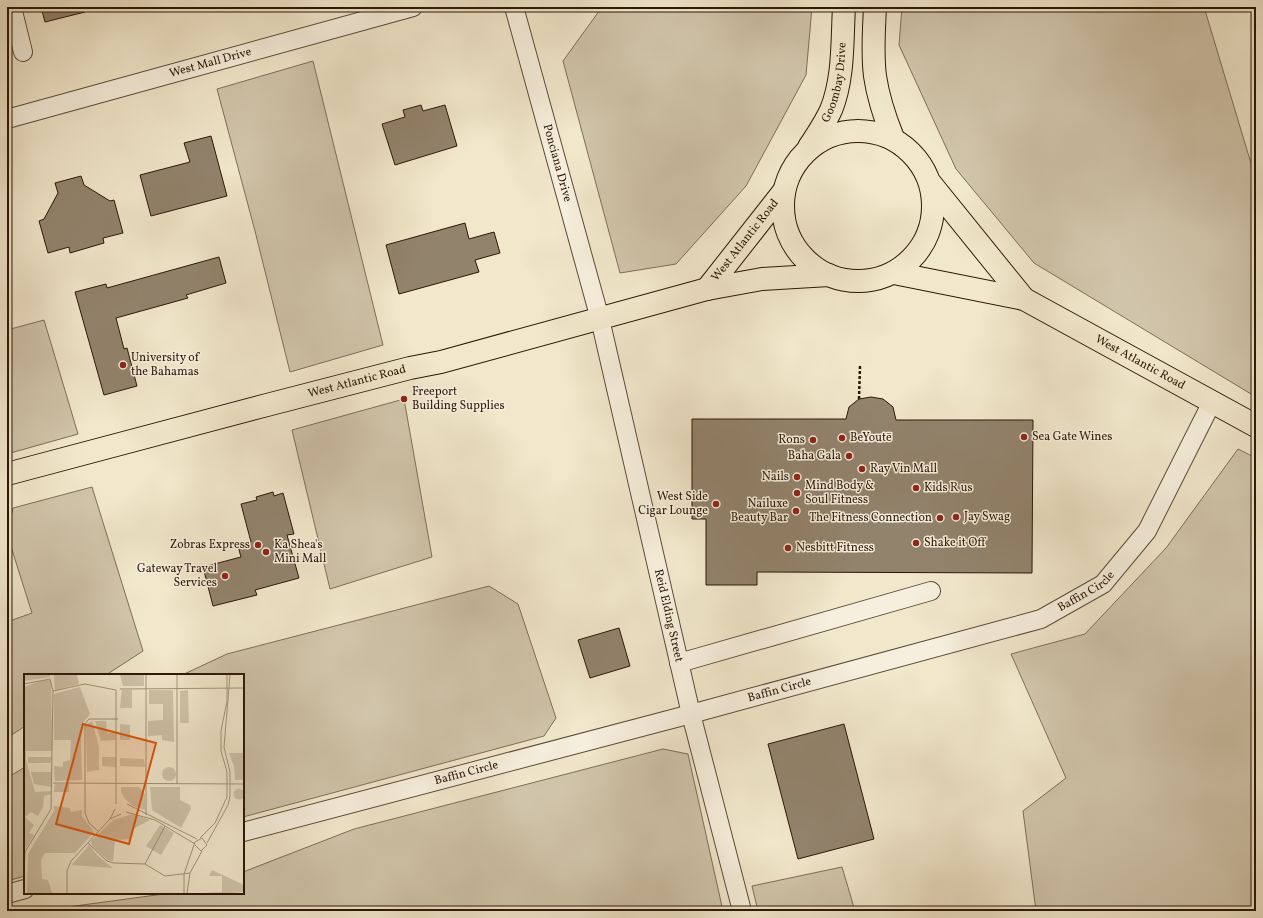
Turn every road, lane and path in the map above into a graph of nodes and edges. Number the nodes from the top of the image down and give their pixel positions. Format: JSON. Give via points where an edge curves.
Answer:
{"nodes":[{"id":1,"x":12,"y":7,"type":"edge"},
{"id":2,"x":413,"y":7,"type":"edge"},
{"id":3,"x":514,"y":7,"type":"edge"},
{"id":4,"x":844,"y":7,"type":"edge"},
{"id":5,"x":875,"y":7,"type":"edge"},
{"id":6,"x":23,"y":52,"type":"dead end"},
{"id":7,"x":7,"y":119,"type":"edge"},
{"id":8,"x":893,"y":138,"type":"junction"},
{"id":9,"x":806,"y":151,"type":"junction"},
{"id":10,"x":931,"y":184,"type":"junction"},
{"id":11,"x":784,"y":191,"type":"junction"},
{"id":12,"x":894,"y":273,"type":"junction"},
{"id":13,"x":829,"y":275,"type":"junction"},
{"id":14,"x":707,"y":289,"type":"junction"},
{"id":15,"x":1024,"y":299,"type":"junction"},
{"id":16,"x":600,"y":319,"type":"junction"},
{"id":17,"x":860,"y":366,"type":"dead end"},
{"id":18,"x":859,"y":399,"type":"dead end"},
{"id":19,"x":1212,"y":402,"type":"junction"},
{"id":20,"x":1256,"y":426,"type":"edge"},
{"id":21,"x":7,"y":474,"type":"edge"},
{"id":22,"x":931,"y":592,"type":"dead end"},
{"id":23,"x":679,"y":663,"type":"junction"},
{"id":24,"x":691,"y":714,"type":"junction"},
{"id":25,"x":244,"y":832,"type":"edge"},
{"id":26,"x":24,"y":890,"type":"edge"},
{"id":27,"x":7,"y":894,"type":"edge"},
{"id":28,"x":742,"y":911,"type":"edge"}],
"edges":[{"from":1,"to":6,"type":"street"},
{"from":2,"to":7,"type":"street","name":"West Mall Drive"},
{"from":3,"to":16,"type":"street","name":"Ponciana Drive"},
{"from":4,"to":9,"type":"main road","name":"Goombay Drive","via":[[841,66],[835,96],[825,122]]},
{"from":5,"to":8,"type":"main road","via":[[875,75],[884,116]]},
{"from":8,"to":9,"type":"main road","via":[[871,131],[847,131],[825,138]]},
{"from":8,"to":10,"type":"main road","via":[[910,150],[923,166]]},
{"from":9,"to":11,"type":"main road","name":"Goombay Drive","via":[[792,170]]},
{"from":10,"to":12,"type":"main road","via":[[934,210],[928,235],[914,257]]},
{"from":10,"to":15,"type":"main road","name":"West Atlantic Road"},
{"from":11,"to":13,"type":"main road","via":[[784,212],[788,232],[797,250],[811,265]]},
{"from":11,"to":14,"type":"main road","name":"West Atlantic Road"},
{"from":12,"to":13,"type":"main road","via":[[862,281],[845,280]]},
{"from":12,"to":15,"type":"main road","name":"West Atlantic Road"},
{"from":13,"to":14,"type":"main road","name":"West Atlantic Road","via":[[762,279]]},
{"from":14,"to":16,"type":"main road","name":"West Atlantic Road"},
{"from":15,"to":19,"type":"main road","name":"West Atlantic Road"},
{"from":16,"to":21,"type":"main road","name":"West Atlantic Road"},
{"from":16,"to":23,"type":"street","name":"Reid Elding Street"},
{"from":17,"to":18,"type":"path"},
{"from":19,"to":20,"type":"main road","name":"West Atlantic Road"},
{"from":19,"to":24,"type":"street","name":"Baffin Circle","via":[[1147,531],[1103,584],[1041,619]]},
{"from":22,"to":23,"type":"street"},
{"from":23,"to":24,"type":"street","name":"Reid Elding Street"},
{"from":24,"to":25,"type":"street","name":"Baffin Circle"},
{"from":24,"to":28,"type":"street","name":"Reid Elding Street"},
{"from":26,"to":27,"type":"street"}]}
